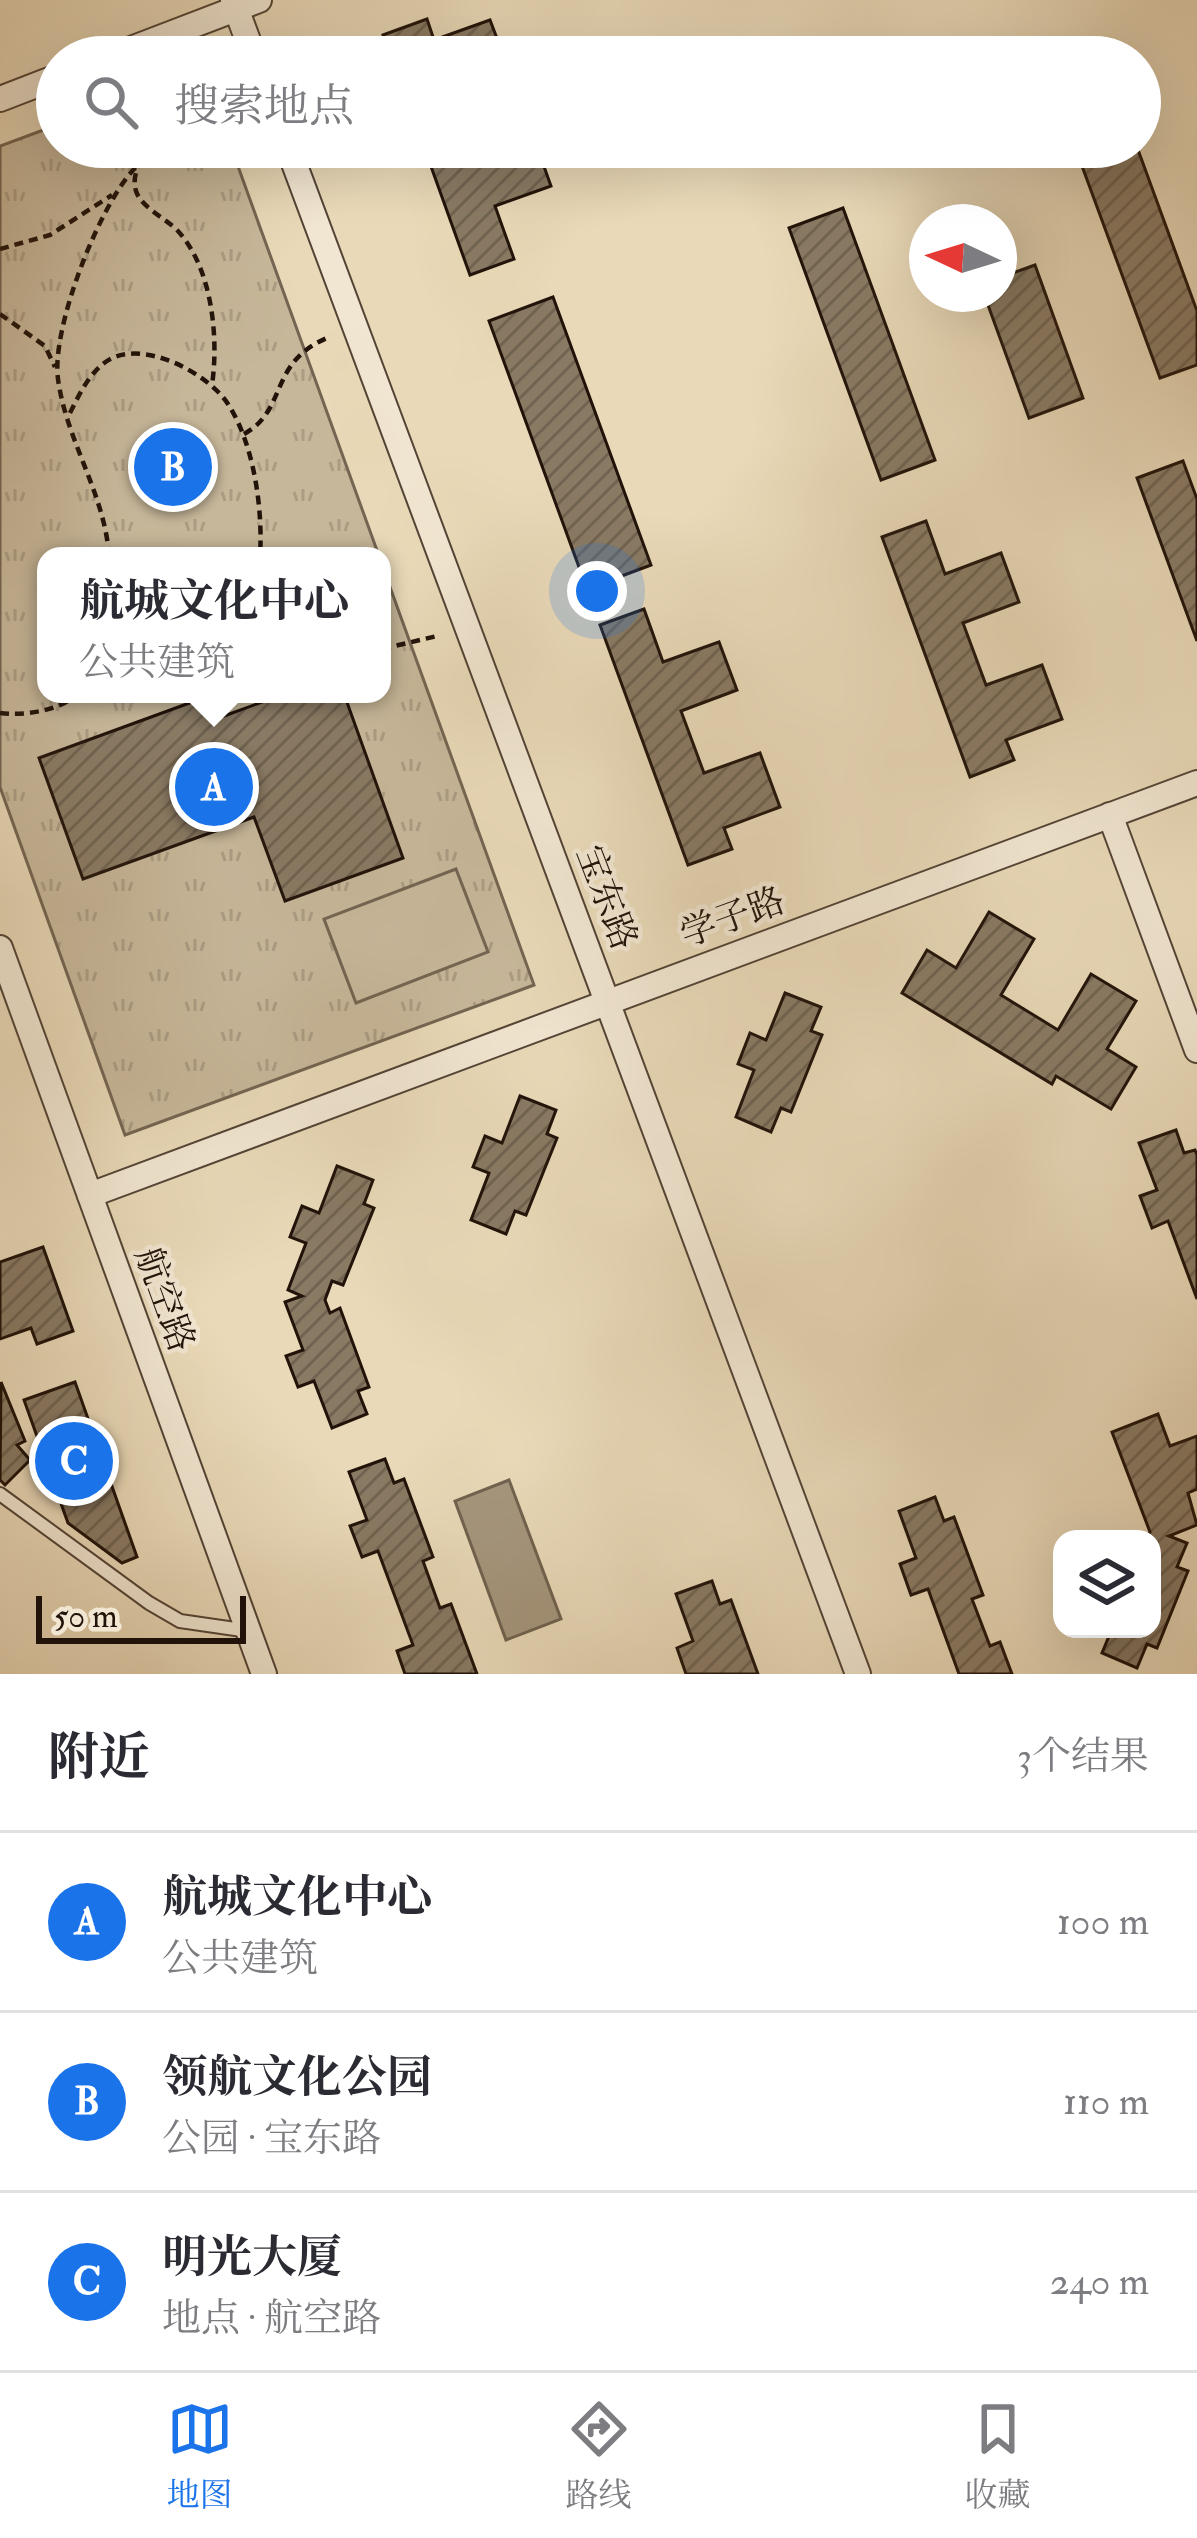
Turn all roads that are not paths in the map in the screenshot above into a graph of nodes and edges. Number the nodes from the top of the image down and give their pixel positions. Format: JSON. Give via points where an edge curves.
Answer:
{"nodes":[{"id":1,"x":242,"y":3,"type":"edge"},
{"id":2,"x":161,"y":36,"type":"edge"},
{"id":3,"x":249,"y":36,"type":"edge"},
{"id":4,"x":36,"y":85,"type":"edge"},
{"id":5,"x":0,"y":99,"type":"edge"},
{"id":6,"x":296,"y":168,"type":"edge"},
{"id":7,"x":1197,"y":783,"type":"edge"},
{"id":8,"x":1110,"y":815,"type":"junction"},
{"id":9,"x":0,"y":948,"type":"edge"},
{"id":10,"x":608,"y":1000,"type":"junction"},
{"id":11,"x":1195,"y":1039,"type":"edge"},
{"id":12,"x":91,"y":1195,"type":"junction"},
{"id":13,"x":0,"y":1494,"type":"edge"},
{"id":14,"x":249,"y":1631,"type":"junction"},
{"id":15,"x":264,"y":1674,"type":"edge"},
{"id":16,"x":858,"y":1674,"type":"edge"}],
"edges":[{"from":1,"to":2,"type":"street"},
{"from":1,"to":3,"type":"street"},
{"from":4,"to":5,"type":"street"},
{"from":6,"to":10,"type":"street","name":"宝东路"},
{"from":7,"to":8,"type":"street","name":"学子路"},
{"from":8,"to":10,"type":"street","name":"学子路"},
{"from":8,"to":11,"type":"street"},
{"from":9,"to":12,"type":"street","name":"航空路"},
{"from":10,"to":12,"type":"street","name":"学子路"},
{"from":10,"to":16,"type":"street","name":"宝东路"},
{"from":12,"to":14,"type":"street","name":"航空路"},
{"from":13,"to":14,"type":"lane","via":[[180,1621]]},
{"from":14,"to":15,"type":"street","name":"航空路"}]}
